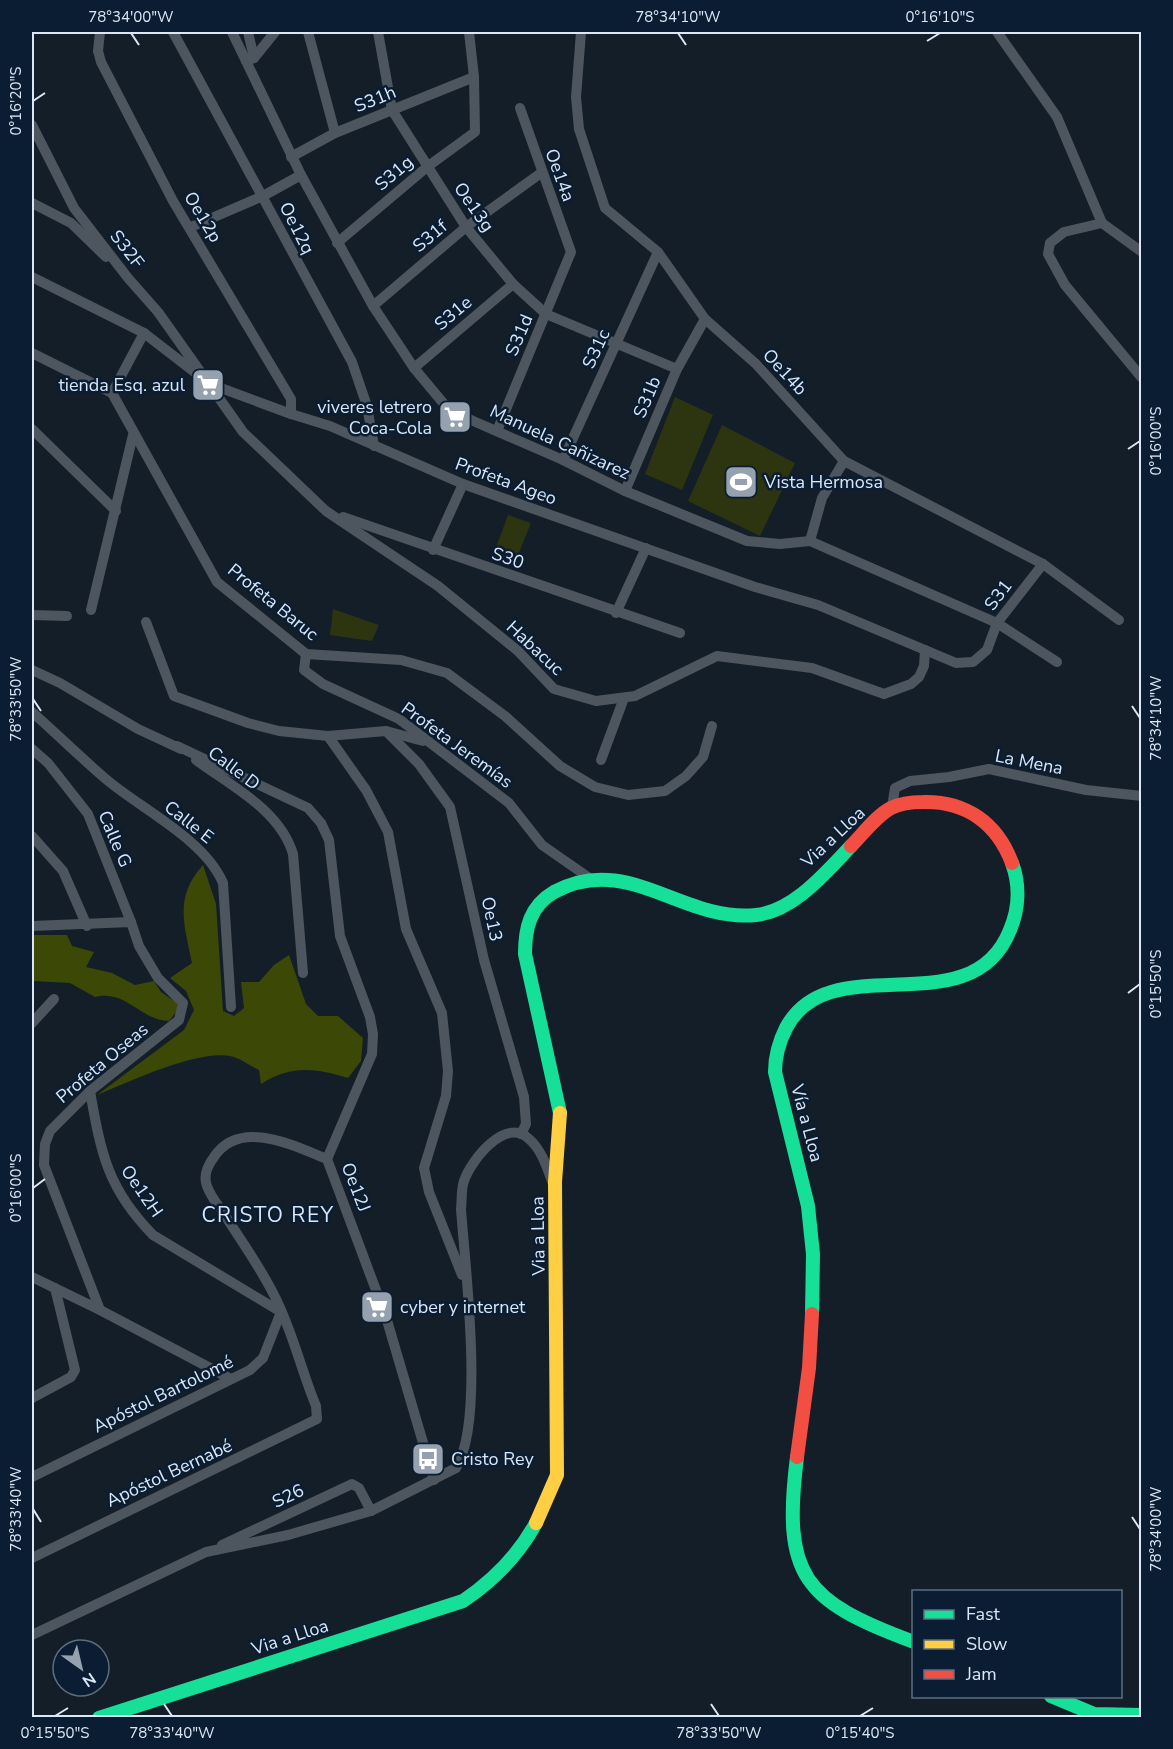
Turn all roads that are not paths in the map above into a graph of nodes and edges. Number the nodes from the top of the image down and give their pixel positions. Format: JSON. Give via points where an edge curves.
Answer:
{"nodes":[{"id":1,"x":100,"y":32,"type":"edge"},
{"id":2,"x":173,"y":32,"type":"edge"},
{"id":3,"x":232,"y":32,"type":"edge"},
{"id":4,"x":248,"y":32,"type":"edge"},
{"id":5,"x":275,"y":32,"type":"edge"},
{"id":6,"x":308,"y":32,"type":"edge"},
{"id":7,"x":378,"y":32,"type":"edge"},
{"id":8,"x":468,"y":32,"type":"edge"},
{"id":9,"x":581,"y":32,"type":"edge"},
{"id":10,"x":997,"y":32,"type":"edge"},
{"id":11,"x":250,"y":59,"type":"junction"},
{"id":12,"x":474,"y":77,"type":"junction"},
{"id":13,"x":520,"y":108,"type":"dead end"},
{"id":14,"x":392,"y":110,"type":"junction"},
{"id":15,"x":33,"y":129,"type":"edge"},
{"id":16,"x":335,"y":134,"type":"junction"},
{"id":17,"x":291,"y":157,"type":"junction"},
{"id":18,"x":427,"y":167,"type":"junction"},
{"id":19,"x":541,"y":173,"type":"junction"},
{"id":20,"x":301,"y":175,"type":"junction"},
{"id":21,"x":263,"y":196,"type":"junction"},
{"id":22,"x":32,"y":203,"type":"edge"},
{"id":23,"x":1102,"y":223,"type":"junction"},
{"id":24,"x":466,"y":226,"type":"junction"},
{"id":25,"x":191,"y":227,"type":"junction"},
{"id":26,"x":337,"y":243,"type":"junction"},
{"id":27,"x":571,"y":252,"type":"joint"},
{"id":28,"x":658,"y":252,"type":"junction"},
{"id":29,"x":1142,"y":252,"type":"edge"},
{"id":30,"x":32,"y":277,"type":"edge"},
{"id":31,"x":128,"y":278,"type":"junction"},
{"id":32,"x":513,"y":284,"type":"junction"},
{"id":33,"x":373,"y":306,"type":"junction"},
{"id":34,"x":546,"y":314,"type":"junction"},
{"id":35,"x":705,"y":319,"type":"junction"},
{"id":36,"x":144,"y":333,"type":"junction"},
{"id":37,"x":616,"y":345,"type":"junction"},
{"id":38,"x":32,"y":353,"type":"edge"},
{"id":39,"x":414,"y":368,"type":"junction"},
{"id":40,"x":677,"y":369,"type":"junction"},
{"id":41,"x":1142,"y":378,"type":"edge"},
{"id":42,"x":210,"y":384,"type":"junction"},
{"id":43,"x":112,"y":393,"type":"junction"},
{"id":44,"x":291,"y":414,"type":"junction"},
{"id":45,"x":32,"y":429,"type":"edge"},
{"id":46,"x":497,"y":431,"type":"junction"},
{"id":47,"x":133,"y":435,"type":"junction"},
{"id":48,"x":374,"y":446,"type":"junction"},
{"id":49,"x":563,"y":460,"type":"junction"},
{"id":50,"x":844,"y":461,"type":"junction"},
{"id":51,"x":463,"y":484,"type":"junction"},
{"id":52,"x":625,"y":491,"type":"junction"},
{"id":53,"x":116,"y":511,"type":"junction"},
{"id":54,"x":326,"y":511,"type":"junction"},
{"id":55,"x":810,"y":541,"type":"junction"},
{"id":56,"x":646,"y":548,"type":"junction"},
{"id":57,"x":433,"y":550,"type":"junction"},
{"id":58,"x":1043,"y":564,"type":"junction"},
{"id":59,"x":91,"y":610,"type":"dead end"},
{"id":60,"x":616,"y":613,"type":"junction"},
{"id":61,"x":32,"y":615,"type":"edge"},
{"id":62,"x":67,"y":616,"type":"dead end"},
{"id":63,"x":1119,"y":620,"type":"dead end"},
{"id":64,"x":146,"y":622,"type":"dead end"},
{"id":65,"x":997,"y":623,"type":"junction"},
{"id":66,"x":680,"y":633,"type":"dead end"},
{"id":67,"x":925,"y":650,"type":"junction"},
{"id":68,"x":987,"y":650,"type":"joint"},
{"id":69,"x":306,"y":654,"type":"junction"},
{"id":70,"x":1057,"y":663,"type":"dead end"},
{"id":71,"x":32,"y":670,"type":"edge"},
{"id":72,"x":624,"y":698,"type":"junction"},
{"id":73,"x":32,"y":712,"type":"edge"},
{"id":74,"x":712,"y":726,"type":"dead end"},
{"id":75,"x":386,"y":731,"type":"junction"},
{"id":76,"x":328,"y":736,"type":"junction"},
{"id":77,"x":429,"y":742,"type":"junction"},
{"id":78,"x":177,"y":746,"type":"junction"},
{"id":79,"x":32,"y":749,"type":"edge"},
{"id":80,"x":601,"y":760,"type":"dead end"},
{"id":81,"x":1142,"y":795,"type":"edge"},
{"id":82,"x":892,"y":807,"type":"junction"},
{"id":83,"x":32,"y":836,"type":"edge"},
{"id":84,"x":588,"y":877,"type":"junction"},
{"id":85,"x":131,"y":922,"type":"junction"},
{"id":86,"x":32,"y":926,"type":"edge"},
{"id":87,"x":87,"y":926,"type":"junction"},
{"id":88,"x":303,"y":973,"type":"dead end"},
{"id":89,"x":54,"y":999,"type":"dead end"},
{"id":90,"x":231,"y":1007,"type":"dead end"},
{"id":91,"x":183,"y":1015,"type":"joint"},
{"id":92,"x":32,"y":1023,"type":"edge"},
{"id":93,"x":90,"y":1091,"type":"junction"},
{"id":94,"x":521,"y":1134,"type":"junction"},
{"id":95,"x":327,"y":1159,"type":"junction"},
{"id":96,"x":554,"y":1187,"type":"junction"},
{"id":97,"x":32,"y":1277,"type":"edge"},
{"id":98,"x":466,"y":1284,"type":"junction"},
{"id":99,"x":55,"y":1288,"type":"junction"},
{"id":100,"x":100,"y":1310,"type":"junction"},
{"id":101,"x":281,"y":1312,"type":"junction"},
{"id":102,"x":231,"y":1379,"type":"junction"},
{"id":103,"x":32,"y":1398,"type":"edge"},
{"id":104,"x":318,"y":1416,"type":"joint"},
{"id":105,"x":32,"y":1478,"type":"edge"},
{"id":106,"x":434,"y":1480,"type":"junction"},
{"id":107,"x":371,"y":1511,"type":"junction"},
{"id":108,"x":206,"y":1552,"type":"junction"},
{"id":109,"x":32,"y":1558,"type":"edge"},
{"id":110,"x":32,"y":1635,"type":"edge"},
{"id":111,"x":912,"y":1641,"type":"edge"},
{"id":112,"x":1056,"y":1698,"type":"edge"},
{"id":113,"x":1142,"y":1715,"type":"edge"},
{"id":114,"x":99,"y":1718,"type":"edge"}],
"edges":[{"from":1,"to":25,"type":"street","name":"Oe12p","via":[[101,62],[154,167]]},
{"from":2,"to":21,"type":"street","name":"Oe12q"},
{"from":3,"to":11,"type":"street","name":"Manuela Cañizarez"},
{"from":4,"to":11,"type":"street"},
{"from":5,"to":11,"type":"street"},
{"from":6,"to":16,"type":"street"},
{"from":7,"to":14,"type":"street","name":"Oe13g"},
{"from":8,"to":12,"type":"street"},
{"from":9,"to":28,"type":"street","name":"Oe14b","via":[[576,97],[579,129],[605,208]]},
{"from":10,"to":23,"type":"street","via":[[1057,117]]},
{"from":11,"to":17,"type":"street","name":"Manuela Cañizarez"},
{"from":12,"to":14,"type":"street","name":"S31h"},
{"from":12,"to":18,"type":"street","name":"S31g","via":[[475,132]]},
{"from":13,"to":19,"type":"street","name":"Oe14a"},
{"from":14,"to":16,"type":"street","name":"S31h"},
{"from":14,"to":18,"type":"street","name":"Oe13g"},
{"from":15,"to":31,"type":"street","name":"S32F","via":[[74,208]]},
{"from":16,"to":17,"type":"street","name":"S31h"},
{"from":17,"to":20,"type":"street","name":"Manuela Cañizarez"},
{"from":18,"to":24,"type":"street","name":"Oe13g"},
{"from":18,"to":26,"type":"street","name":"S31g"},
{"from":19,"to":24,"type":"street","name":"S31f"},
{"from":19,"to":27,"type":"street","name":"Oe14a"},
{"from":20,"to":21,"type":"street"},
{"from":20,"to":26,"type":"street","name":"Manuela Cañizarez"},
{"from":21,"to":25,"type":"street"},
{"from":21,"to":48,"type":"street","name":"Oe12q","via":[[352,362],[367,406]]},
{"from":22,"to":31,"type":"street","via":[[71,223]]},
{"from":23,"to":29,"type":"street"},
{"from":23,"to":41,"type":"street","via":[[1064,232],[1050,243],[1048,254],[1065,285]]},
{"from":24,"to":32,"type":"street","name":"Oe13g"},
{"from":24,"to":33,"type":"street","name":"S31f"},
{"from":25,"to":44,"type":"street","name":"Oe12p","via":[[291,399]]},
{"from":26,"to":33,"type":"street","name":"Manuela Cañizarez"},
{"from":27,"to":34,"type":"street","name":"S31d"},
{"from":28,"to":35,"type":"street","name":"Oe14b"},
{"from":28,"to":37,"type":"street","name":"S31c"},
{"from":30,"to":36,"type":"street","name":"Profeta Ageo"},
{"from":31,"to":42,"type":"street","name":"S32F"},
{"from":32,"to":34,"type":"street","name":"Oe13g"},
{"from":32,"to":39,"type":"street","name":"S31e"},
{"from":33,"to":39,"type":"street","name":"Manuela Cañizarez"},
{"from":34,"to":37,"type":"street","name":"Oe13g"},
{"from":34,"to":46,"type":"street","name":"S31d"},
{"from":35,"to":40,"type":"street","name":"S31b"},
{"from":35,"to":50,"type":"street","name":"Oe14b","via":[[756,364]]},
{"from":36,"to":42,"type":"street","name":"Profeta Ageo"},
{"from":36,"to":43,"type":"street"},
{"from":37,"to":40,"type":"street","name":"Oe13g"},
{"from":37,"to":49,"type":"street","name":"S31c"},
{"from":38,"to":43,"type":"street"},
{"from":39,"to":46,"type":"street","name":"Manuela Cañizarez","via":[[444,404]]},
{"from":40,"to":52,"type":"street","name":"S31b"},
{"from":42,"to":44,"type":"street","name":"Profeta Ageo"},
{"from":42,"to":54,"type":"street","name":"Habacuc","via":[[243,432]]},
{"from":43,"to":47,"type":"street","name":"Profeta Baruc"},
{"from":44,"to":48,"type":"street","name":"Profeta Ageo"},
{"from":45,"to":53,"type":"street"},
{"from":46,"to":49,"type":"street","name":"Manuela Cañizarez"},
{"from":47,"to":53,"type":"street"},
{"from":47,"to":69,"type":"street","name":"Profeta Baruc","via":[[218,582]]},
{"from":48,"to":51,"type":"street","name":"Profeta Ageo"},
{"from":49,"to":52,"type":"street","name":"Manuela Cañizarez"},
{"from":50,"to":55,"type":"street","via":[[822,498]]},
{"from":50,"to":58,"type":"street","name":"Oe14b"},
{"from":51,"to":56,"type":"street","name":"Profeta Ageo"},
{"from":51,"to":57,"type":"street"},
{"from":52,"to":55,"type":"street","name":"Manuela Cañizarez","via":[[747,542]]},
{"from":53,"to":59,"type":"street"},
{"from":54,"to":57,"type":"street","name":"S30"},
{"from":54,"to":72,"type":"street","name":"Habacuc","via":[[438,586],[518,651],[554,689],[596,701]]},
{"from":55,"to":65,"type":"street","name":"Manuela Cañizarez"},
{"from":56,"to":60,"type":"street"},
{"from":56,"to":67,"type":"street","name":"Profeta Ageo","via":[[818,605]]},
{"from":57,"to":60,"type":"street","name":"S30"},
{"from":58,"to":63,"type":"street","name":"Oe14b"},
{"from":58,"to":65,"type":"street","name":"S31"},
{"from":60,"to":66,"type":"street","name":"S30"},
{"from":61,"to":62,"type":"street"},
{"from":64,"to":76,"type":"street","via":[[174,696],[258,726]]},
{"from":65,"to":68,"type":"street","name":"S31"},
{"from":65,"to":70,"type":"street","name":"Manuela Cañizarez"},
{"from":67,"to":68,"type":"street","name":"Profeta Ageo","via":[[956,663],[973,662]]},
{"from":67,"to":72,"type":"street","name":"Habacuc","via":[[919,677],[884,694],[812,668],[717,656]]},
{"from":69,"to":74,"type":"street","name":"Profeta Baruc","via":[[401,660],[447,673],[505,716],[560,766],[595,787],[628,795],[665,790],[686,776],[703,757]]},
{"from":69,"to":77,"type":"street","name":"Profeta Jeremías","via":[[304,670],[323,684],[399,719]]},
{"from":71,"to":78,"type":"street","name":"Calle D","via":[[138,729]]},
{"from":72,"to":80,"type":"street"},
{"from":73,"to":90,"type":"street","name":"Calle E","via":[[108,781],[201,852],[218,870],[223,883]]},
{"from":75,"to":76,"type":"street"},
{"from":75,"to":77,"type":"street"},
{"from":75,"to":94,"type":"street","name":"Oe13","via":[[419,764],[450,807],[484,960],[524,1097],[526,1124]]},
{"from":76,"to":98,"type":"street","via":[[366,789],[388,832],[406,929],[442,1013],[448,1071],[446,1096],[424,1168],[429,1192]]},
{"from":77,"to":84,"type":"street","name":"Profeta Jeremías","via":[[509,804],[542,845]]},
{"from":78,"to":88,"type":"street","name":"Calle D","via":[[277,821],[288,839],[293,854]]},
{"from":78,"to":95,"type":"street","via":[[308,807],[329,840],[340,936],[373,1034],[372,1054]]},
{"from":79,"to":85,"type":"street","name":"Calle G","via":[[88,814]]},
{"from":81,"to":82,"type":"street","name":"La Mena","via":[[1086,790],[989,769],[910,781],[895,788]]},
{"from":82,"to":84,"type":"street","name":"Via a Lloa","via":[[802,891],[764,914],[727,916],[622,881]]},
{"from":82,"to":111,"type":"street","name":"Vía a Lloa","via":[[948,802],[975,813],[993,829],[1016,875],[1018,892],[1013,925],[998,953],[964,976],[933,984],[858,986],[828,993],[802,1004],[777,1050],[775,1070],[799,1161],[813,1252],[808,1378],[792,1517],[793,1545],[805,1573],[828,1602],[854,1619]]},
{"from":83,"to":87,"type":"street","via":[[63,871]]},
{"from":84,"to":96,"type":"street","name":"Via a Lloa","via":[[547,897],[528,919],[523,937],[523,956],[560,1110]]},
{"from":85,"to":87,"type":"street"},
{"from":85,"to":91,"type":"street","name":"Calle G","via":[[139,946],[158,978],[180,998]]},
{"from":86,"to":87,"type":"street"},
{"from":89,"to":92,"type":"street"},
{"from":91,"to":93,"type":"street","name":"Profeta Oseas"},
{"from":93,"to":100,"type":"street","name":"Profeta Oseas","via":[[50,1131],[45,1144],[45,1165]]},
{"from":93,"to":101,"type":"street","name":"Oe12H","via":[[106,1168],[124,1202],[140,1221],[153,1235]]},
{"from":94,"to":96,"type":"street","via":[[539,1152]]},
{"from":94,"to":98,"type":"street","via":[[501,1136],[490,1143],[463,1182]]},
{"from":95,"to":101,"type":"street","name":"Oe12J","via":[[272,1138],[245,1137],[220,1148],[206,1175],[212,1197],[256,1259]]},
{"from":95,"to":106,"type":"street","name":"Oe12J","via":[[386,1317]]},
{"from":96,"to":114,"type":"street","name":"Via a Lloa","via":[[557,1475],[542,1515],[514,1558],[481,1590],[463,1600]]},
{"from":97,"to":99,"type":"street"},
{"from":98,"to":106,"type":"street","via":[[472,1379],[463,1457],[456,1468]]},
{"from":99,"to":100,"type":"street"},
{"from":99,"to":103,"type":"street","via":[[75,1370],[71,1377]]},
{"from":100,"to":102,"type":"street"},
{"from":101,"to":102,"type":"street","name":"Apóstol Bartolomé","via":[[263,1358]]},
{"from":101,"to":104,"type":"street","name":"Oe12J"},
{"from":102,"to":105,"type":"street","name":"Apóstol Bartolomé"},
{"from":104,"to":109,"type":"street","name":"Apóstol Bernabé","via":[[307,1426]]},
{"from":106,"to":107,"type":"street"},
{"from":107,"to":108,"type":"street","via":[[288,1535]]},
{"from":107,"to":108,"type":"street","name":"S26","via":[[359,1488],[352,1484]]},
{"from":108,"to":110,"type":"street"},
{"from":112,"to":113,"type":"street","via":[[1094,1714]]}]}
